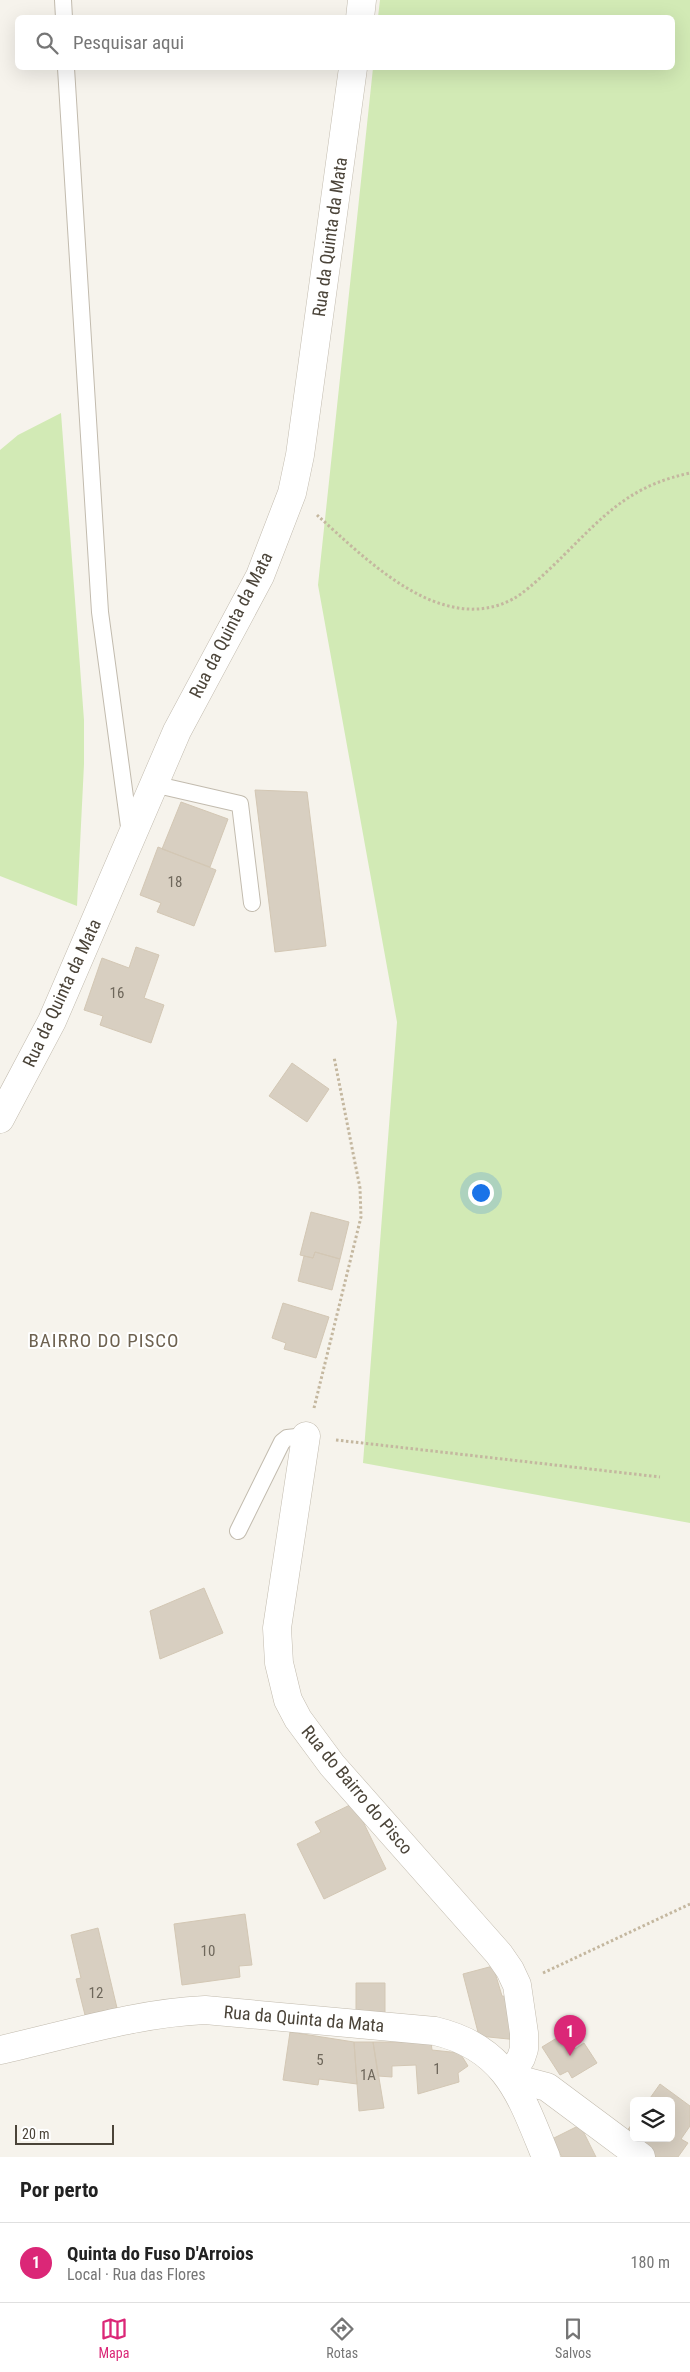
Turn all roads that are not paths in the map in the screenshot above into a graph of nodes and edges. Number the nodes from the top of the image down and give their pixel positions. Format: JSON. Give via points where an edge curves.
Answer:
{"nodes":[{"id":1,"x":63,"y":0,"type":"edge"},
{"id":2,"x":362,"y":0,"type":"edge"},
{"id":3,"x":64,"y":15,"type":"edge"},
{"id":4,"x":360,"y":15,"type":"edge"},
{"id":5,"x":66,"y":70,"type":"edge"},
{"id":6,"x":353,"y":70,"type":"edge"},
{"id":7,"x":153,"y":784,"type":"junction"},
{"id":8,"x":131,"y":836,"type":"junction"},
{"id":9,"x":252,"y":903,"type":"dead end"},
{"id":10,"x":0,"y":1119,"type":"edge"},
{"id":11,"x":306,"y":1436,"type":"joint"},
{"id":12,"x":238,"y":1531,"type":"dead end"},
{"id":13,"x":0,"y":2050,"type":"edge"},
{"id":14,"x":509,"y":2077,"type":"junction"},
{"id":15,"x":546,"y":2157,"type":"edge"},
{"id":16,"x":641,"y":2157,"type":"edge"}],
"edges":[{"from":1,"to":3,"type":"lane"},
{"from":2,"to":4,"type":"street"},
{"from":5,"to":8,"type":"lane","via":[[100,612]]},
{"from":6,"to":7,"type":"street","name":"Rua da Quinta da Mata","via":[[292,493],[283,522],[248,602],[181,723]]},
{"from":7,"to":8,"type":"street","name":"Rua da Quinta da Mata"},
{"from":7,"to":9,"type":"lane","via":[[240,804]]},
{"from":8,"to":10,"type":"street","name":"Rua da Quinta da Mata","via":[[52,1021]]},
{"from":11,"to":12,"type":"lane","via":[[287,1438],[278,1448]]},
{"from":11,"to":14,"type":"street","name":"Rua do Bairro do Pisco","via":[[277,1628],[279,1663],[288,1700],[332,1765],[510,1970],[517,1986],[524,2049]]},
{"from":13,"to":14,"type":"street","name":"Rua da Quinta da Mata","via":[[141,2018],[205,2010],[435,2031],[469,2042]]},
{"from":14,"to":15,"type":"street","name":"Rua da Quinta da Mata"},
{"from":14,"to":16,"type":"street","via":[[547,2087]]}]}
